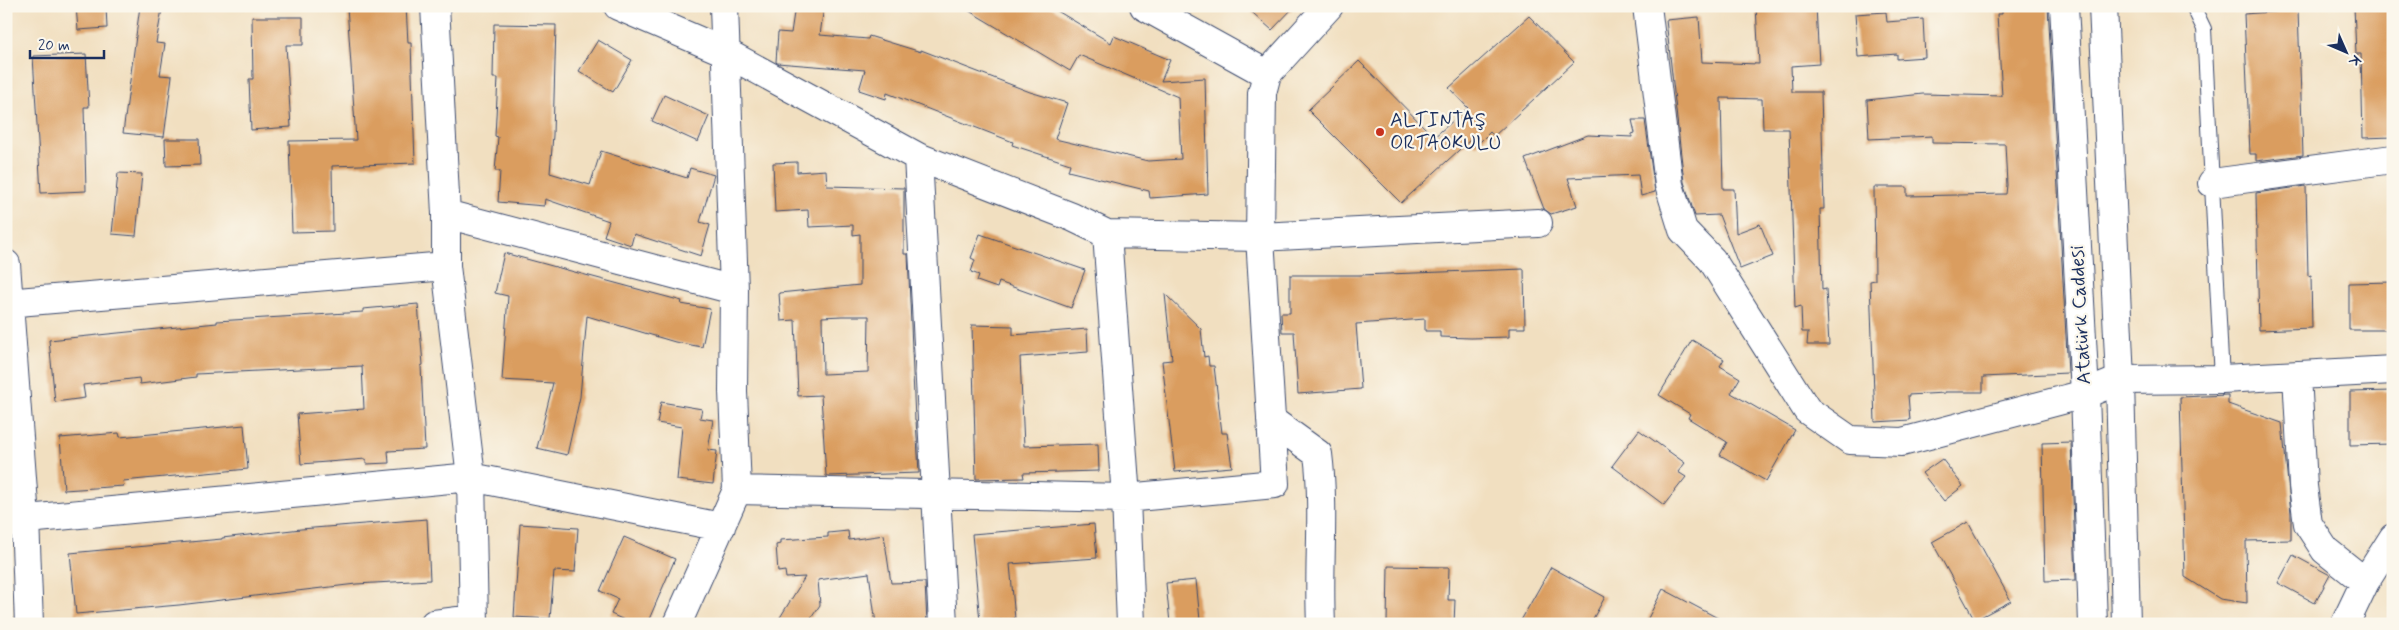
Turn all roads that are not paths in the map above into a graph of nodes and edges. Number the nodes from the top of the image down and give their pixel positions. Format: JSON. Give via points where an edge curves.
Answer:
{"nodes":[{"id":1,"x":435,"y":6,"type":"edge"},
{"id":2,"x":618,"y":6,"type":"edge"},
{"id":3,"x":724,"y":6,"type":"edge"},
{"id":4,"x":1144,"y":6,"type":"edge"},
{"id":5,"x":1329,"y":6,"type":"edge"},
{"id":6,"x":1647,"y":6,"type":"edge"},
{"id":7,"x":2064,"y":6,"type":"edge"},
{"id":8,"x":2103,"y":6,"type":"edge"},
{"id":9,"x":2193,"y":6,"type":"edge"},
{"id":10,"x":725,"y":52,"type":"junction"},
{"id":11,"x":1267,"y":74,"type":"junction"},
{"id":12,"x":918,"y":157,"type":"junction"},
{"id":13,"x":2393,"y":159,"type":"edge"},
{"id":14,"x":2212,"y":183,"type":"junction"},
{"id":15,"x":446,"y":214,"type":"junction"},
{"id":16,"x":1538,"y":223,"type":"dead end"},
{"id":17,"x":1107,"y":234,"type":"junction"},
{"id":18,"x":1260,"y":238,"type":"junction"},
{"id":19,"x":6,"y":264,"type":"edge"},
{"id":20,"x":446,"y":266,"type":"junction"},
{"id":21,"x":734,"y":290,"type":"junction"},
{"id":22,"x":8,"y":303,"type":"edge"},
{"id":23,"x":2393,"y":370,"type":"edge"},
{"id":24,"x":2297,"y":375,"type":"junction"},
{"id":25,"x":2222,"y":379,"type":"junction"},
{"id":26,"x":2120,"y":380,"type":"junction"},
{"id":27,"x":2085,"y":394,"type":"junction"},
{"id":28,"x":1271,"y":420,"type":"junction"},
{"id":29,"x":470,"y":477,"type":"junction"},
{"id":30,"x":737,"y":490,"type":"junction"},
{"id":31,"x":936,"y":495,"type":"junction"},
{"id":32,"x":1126,"y":498,"type":"junction"},
{"id":33,"x":15,"y":520,"type":"edge"},
{"id":34,"x":722,"y":527,"type":"junction"},
{"id":35,"x":2393,"y":538,"type":"edge"},
{"id":36,"x":2365,"y":582,"type":"junction"},
{"id":37,"x":474,"y":622,"type":"edge"},
{"id":38,"x":29,"y":624,"type":"edge"},
{"id":39,"x":434,"y":624,"type":"edge"},
{"id":40,"x":677,"y":624,"type":"edge"},
{"id":41,"x":943,"y":624,"type":"edge"},
{"id":42,"x":1131,"y":624,"type":"edge"},
{"id":43,"x":1321,"y":624,"type":"edge"},
{"id":44,"x":2094,"y":624,"type":"edge"},
{"id":45,"x":2126,"y":624,"type":"edge"},
{"id":46,"x":2345,"y":624,"type":"edge"}],
"edges":[{"from":1,"to":15,"type":"street"},
{"from":2,"to":10,"type":"street"},
{"from":3,"to":10,"type":"street"},
{"from":4,"to":11,"type":"street"},
{"from":5,"to":11,"type":"street"},
{"from":6,"to":27,"type":"street","via":[[1669,185],[1683,230],[1712,260],[1807,410],[1850,440],[1902,442]]},
{"from":7,"to":27,"type":"street","name":"Atatürk Caddesi"},
{"from":8,"to":26,"type":"street"},
{"from":9,"to":14,"type":"lane","via":[[2204,29]]},
{"from":10,"to":12,"type":"street"},
{"from":10,"to":21,"type":"street"},
{"from":11,"to":18,"type":"street","via":[[1261,106]]},
{"from":12,"to":17,"type":"street","via":[[1072,217]]},
{"from":12,"to":31,"type":"street"},
{"from":13,"to":14,"type":"street"},
{"from":14,"to":25,"type":"lane"},
{"from":15,"to":20,"type":"street"},
{"from":15,"to":21,"type":"street"},
{"from":16,"to":18,"type":"street"},
{"from":17,"to":18,"type":"street"},
{"from":17,"to":32,"type":"street"},
{"from":18,"to":28,"type":"street"},
{"from":19,"to":22,"type":"street"},
{"from":20,"to":22,"type":"street"},
{"from":20,"to":29,"type":"street"},
{"from":21,"to":30,"type":"street","via":[[733,391]]},
{"from":22,"to":33,"type":"street"},
{"from":23,"to":24,"type":"street"},
{"from":24,"to":25,"type":"street"},
{"from":24,"to":36,"type":"street","via":[[2302,486],[2308,524],[2325,550]]},
{"from":25,"to":26,"type":"street"},
{"from":26,"to":27,"type":"street"},
{"from":26,"to":45,"type":"street"},
{"from":27,"to":44,"type":"street","name":"Atatürk Caddesi"},
{"from":28,"to":32,"type":"street","via":[[1275,484]]},
{"from":28,"to":43,"type":"street","via":[[1318,454],[1322,485],[1318,580]]},
{"from":29,"to":33,"type":"street"},
{"from":29,"to":34,"type":"street"},
{"from":29,"to":37,"type":"street"},
{"from":30,"to":31,"type":"street"},
{"from":30,"to":34,"type":"street"},
{"from":31,"to":32,"type":"street"},
{"from":31,"to":41,"type":"street"},
{"from":32,"to":42,"type":"street"},
{"from":33,"to":38,"type":"street"},
{"from":34,"to":40,"type":"street"},
{"from":35,"to":36,"type":"street"},
{"from":36,"to":46,"type":"street"},
{"from":37,"to":39,"type":"street"}]}
